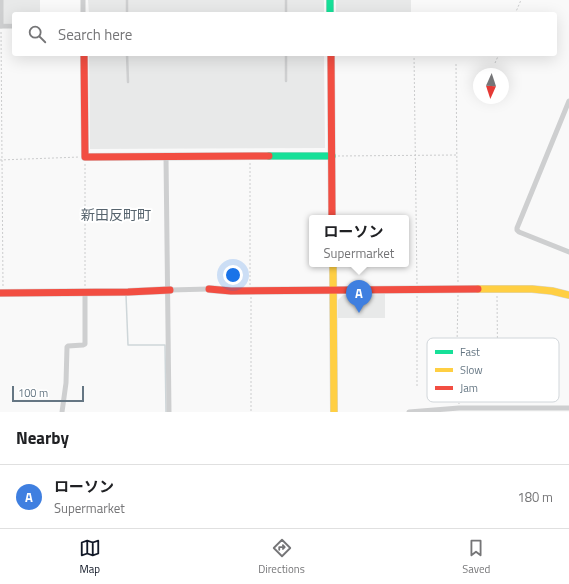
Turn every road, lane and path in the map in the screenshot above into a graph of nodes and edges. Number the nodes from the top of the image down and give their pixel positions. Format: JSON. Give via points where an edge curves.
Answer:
{"nodes":[{"id":1,"x":0,"y":0,"type":"edge"},
{"id":2,"x":83,"y":0,"type":"edge"},
{"id":3,"x":127,"y":0,"type":"edge"},
{"id":4,"x":286,"y":0,"type":"edge"},
{"id":5,"x":330,"y":0,"type":"edge"},
{"id":6,"x":521,"y":0,"type":"edge"},
{"id":7,"x":83,"y":12,"type":"edge"},
{"id":8,"x":127,"y":12,"type":"edge"},
{"id":9,"x":286,"y":12,"type":"edge"},
{"id":10,"x":330,"y":12,"type":"edge"},
{"id":11,"x":516,"y":12,"type":"edge"},
{"id":12,"x":0,"y":26,"type":"edge"},
{"id":13,"x":12,"y":26,"type":"edge"},
{"id":14,"x":84,"y":56,"type":"edge"},
{"id":15,"x":127,"y":56,"type":"edge"},
{"id":16,"x":286,"y":56,"type":"edge"},
{"id":17,"x":331,"y":56,"type":"edge"},
{"id":18,"x":414,"y":56,"type":"edge"},
{"id":19,"x":498,"y":56,"type":"edge"},
{"id":20,"x":495,"y":63,"type":"dead end"},
{"id":21,"x":456,"y":64,"type":"dead end"},
{"id":22,"x":286,"y":81,"type":"dead end"},
{"id":23,"x":128,"y":82,"type":"dead end"},
{"id":24,"x":569,"y":101,"type":"edge"},
{"id":25,"x":250,"y":155,"type":"junction"},
{"id":26,"x":415,"y":155,"type":"junction"},
{"id":27,"x":457,"y":155,"type":"junction"},
{"id":28,"x":166,"y":156,"type":"junction"},
{"id":29,"x":332,"y":156,"type":"junction"},
{"id":30,"x":85,"y":157,"type":"junction"},
{"id":31,"x":1,"y":160,"type":"edge"},
{"id":32,"x":332,"y":215,"type":"edge"},
{"id":33,"x":569,"y":252,"type":"edge"},
{"id":34,"x":333,"y":267,"type":"edge"},
{"id":35,"x":209,"y":289,"type":"joint"},
{"id":36,"x":458,"y":289,"type":"junction"},
{"id":37,"x":497,"y":289,"type":"junction"},
{"id":38,"x":169,"y":290,"type":"junction"},
{"id":39,"x":333,"y":290,"type":"junction"},
{"id":40,"x":417,"y":290,"type":"junction"},
{"id":41,"x":250,"y":291,"type":"junction"},
{"id":42,"x":85,"y":292,"type":"junction"},
{"id":43,"x":1,"y":293,"type":"edge"},
{"id":44,"x":569,"y":295,"type":"edge"},
{"id":45,"x":457,"y":338,"type":"edge"},
{"id":46,"x":497,"y":338,"type":"edge"},
{"id":47,"x":417,"y":386,"type":"dead end"},
{"id":48,"x":459,"y":402,"type":"edge"},
{"id":49,"x":498,"y":402,"type":"edge"},
{"id":50,"x":459,"y":408,"type":"junction"},
{"id":51,"x":498,"y":408,"type":"junction"},
{"id":52,"x":569,"y":408,"type":"edge"},
{"id":53,"x":470,"y":410,"type":"edge"},
{"id":54,"x":512,"y":410,"type":"edge"},
{"id":55,"x":62,"y":412,"type":"edge"},
{"id":56,"x":169,"y":412,"type":"edge"},
{"id":57,"x":252,"y":412,"type":"edge"},
{"id":58,"x":334,"y":412,"type":"edge"},
{"id":59,"x":409,"y":412,"type":"edge"},
{"id":60,"x":417,"y":412,"type":"edge"}],
"edges":[{"from":1,"to":12,"type":"street"},
{"from":2,"to":7,"type":"street"},
{"from":3,"to":8,"type":"lane"},
{"from":4,"to":9,"type":"lane"},
{"from":5,"to":10,"type":"street"},
{"from":6,"to":11,"type":"path"},
{"from":12,"to":13,"type":"street"},
{"from":12,"to":31,"type":"path"},
{"from":14,"to":30,"type":"street"},
{"from":15,"to":23,"type":"lane"},
{"from":16,"to":22,"type":"lane"},
{"from":17,"to":29,"type":"street"},
{"from":18,"to":26,"type":"path"},
{"from":19,"to":20,"type":"path"},
{"from":21,"to":27,"type":"path"},
{"from":24,"to":33,"type":"street","via":[[517,230]]},
{"from":25,"to":28,"type":"street"},
{"from":25,"to":29,"type":"street"},
{"from":25,"to":41,"type":"path"},
{"from":26,"to":27,"type":"path"},
{"from":26,"to":29,"type":"path"},
{"from":26,"to":40,"type":"path"},
{"from":27,"to":36,"type":"path"},
{"from":28,"to":30,"type":"street"},
{"from":28,"to":38,"type":"street"},
{"from":29,"to":32,"type":"street"},
{"from":30,"to":31,"type":"path"},
{"from":30,"to":42,"type":"path"},
{"from":31,"to":43,"type":"path"},
{"from":34,"to":39,"type":"street"},
{"from":35,"to":38,"type":"street"},
{"from":35,"to":41,"type":"street"},
{"from":36,"to":37,"type":"street"},
{"from":36,"to":40,"type":"street"},
{"from":36,"to":45,"type":"path"},
{"from":37,"to":44,"type":"street","via":[[532,289]]},
{"from":37,"to":46,"type":"path"},
{"from":38,"to":42,"type":"street"},
{"from":38,"to":56,"type":"street"},
{"from":39,"to":40,"type":"street"},
{"from":39,"to":41,"type":"street"},
{"from":39,"to":58,"type":"street"},
{"from":40,"to":47,"type":"path"},
{"from":41,"to":57,"type":"path"},
{"from":42,"to":43,"type":"street"},
{"from":42,"to":55,"type":"street","via":[[85,344],[67,348]]},
{"from":48,"to":50,"type":"path"},
{"from":49,"to":51,"type":"path"},
{"from":50,"to":53,"type":"street"},
{"from":50,"to":60,"type":"street"},
{"from":51,"to":53,"type":"street"},
{"from":51,"to":54,"type":"street"},
{"from":52,"to":54,"type":"street"},
{"from":59,"to":60,"type":"street"}]}
